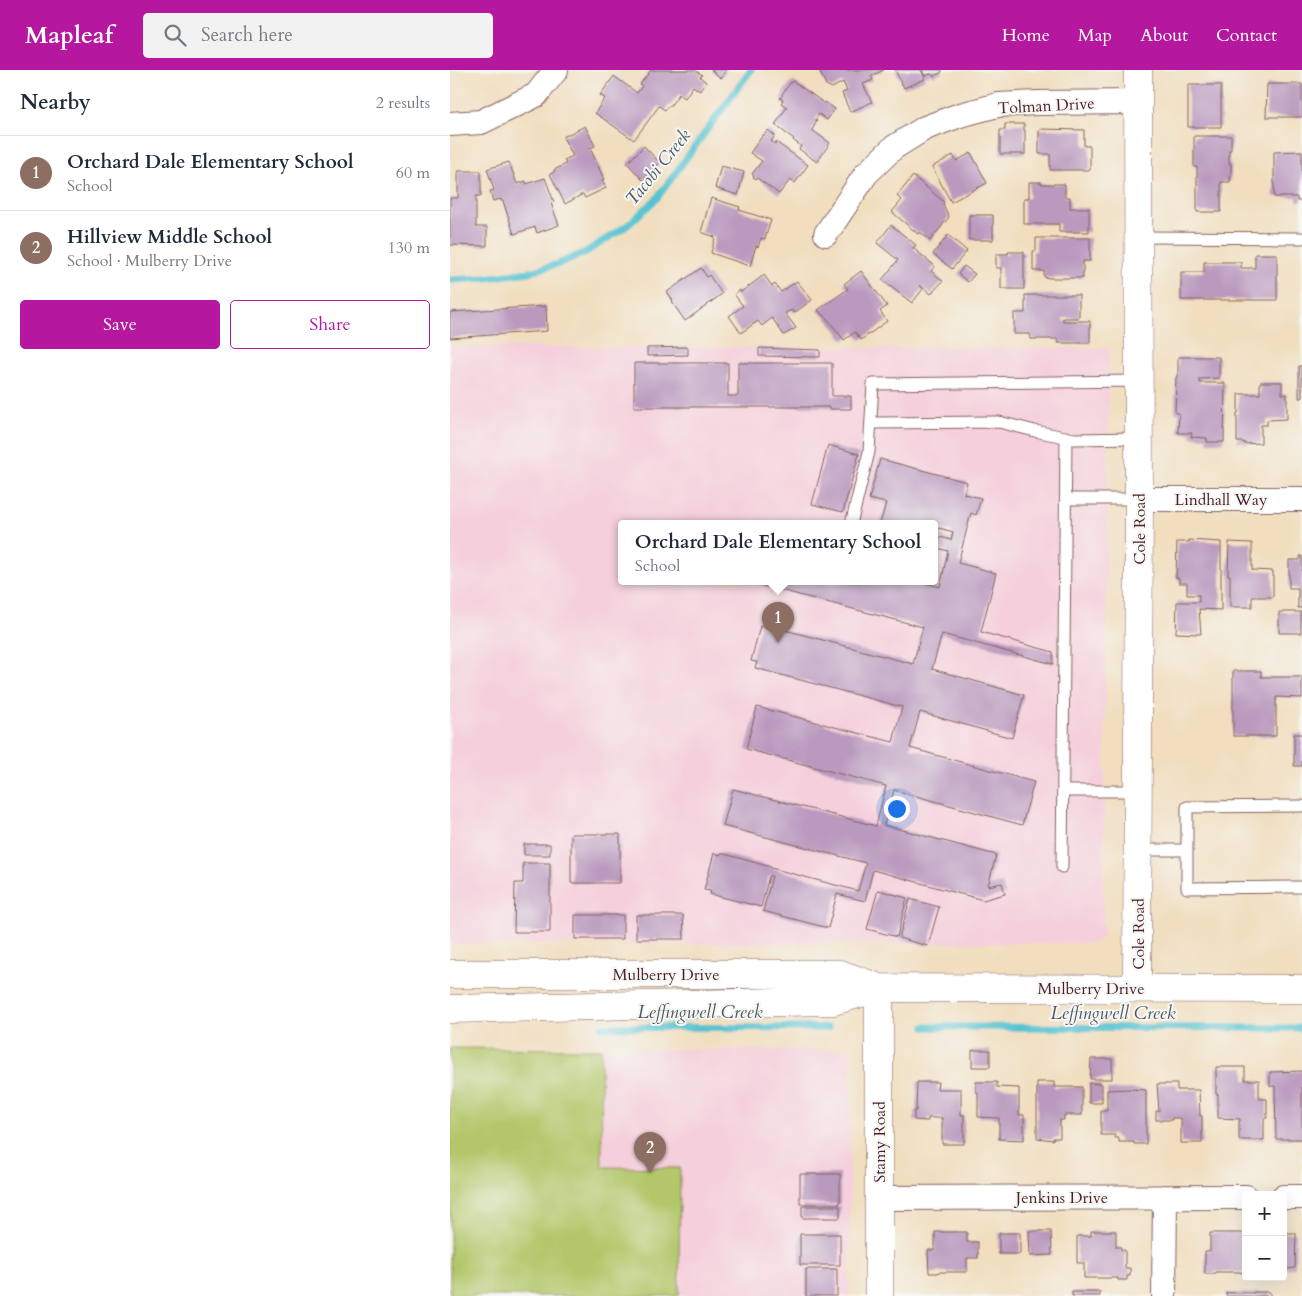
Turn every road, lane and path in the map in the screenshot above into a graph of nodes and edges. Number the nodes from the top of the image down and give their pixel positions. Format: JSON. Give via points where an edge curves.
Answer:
{"nodes":[{"id":1,"x":556,"y":70,"type":"edge"},
{"id":2,"x":1138,"y":70,"type":"edge"},
{"id":3,"x":1137,"y":102,"type":"junction"},
{"id":4,"x":450,"y":124,"type":"edge"},
{"id":5,"x":826,"y":234,"type":"dead end"},
{"id":6,"x":1138,"y":237,"type":"junction"},
{"id":7,"x":1302,"y":238,"type":"edge"},
{"id":8,"x":1139,"y":381,"type":"junction"},
{"id":9,"x":871,"y":423,"type":"junction"},
{"id":10,"x":1066,"y":437,"type":"junction"},
{"id":11,"x":1139,"y":438,"type":"junction"},
{"id":12,"x":1302,"y":498,"type":"edge"},
{"id":13,"x":1066,"y":499,"type":"junction"},
{"id":14,"x":1140,"y":499,"type":"junction"},
{"id":15,"x":852,"y":520,"type":"edge"},
{"id":16,"x":1063,"y":790,"type":"junction"},
{"id":17,"x":1138,"y":791,"type":"junction"},
{"id":18,"x":1302,"y":806,"type":"edge"},
{"id":19,"x":1138,"y":850,"type":"junction"},
{"id":20,"x":1187,"y":850,"type":"junction"},
{"id":21,"x":1062,"y":867,"type":"dead end"},
{"id":22,"x":1302,"y":886,"type":"edge"},
{"id":23,"x":450,"y":974,"type":"edge"},
{"id":24,"x":879,"y":988,"type":"junction"},
{"id":25,"x":1137,"y":988,"type":"junction"},
{"id":26,"x":1302,"y":989,"type":"edge"},
{"id":27,"x":450,"y":1008,"type":"edge"},
{"id":28,"x":1165,"y":1197,"type":"junction"},
{"id":29,"x":1242,"y":1197,"type":"edge"},
{"id":30,"x":1287,"y":1197,"type":"edge"},
{"id":31,"x":1302,"y":1197,"type":"edge"},
{"id":32,"x":879,"y":1198,"type":"junction"},
{"id":33,"x":879,"y":1296,"type":"edge"},
{"id":34,"x":1164,"y":1296,"type":"edge"}],
"edges":[{"from":1,"to":4,"type":"street","via":[[536,95],[481,122]]},
{"from":2,"to":3,"type":"street","name":"Cole Road"},
{"from":3,"to":5,"type":"street","name":"Tolman Drive","via":[[998,105],[960,114],[925,128],[893,148],[866,174]]},
{"from":3,"to":6,"type":"street","name":"Cole Road"},
{"from":6,"to":7,"type":"lane"},
{"from":6,"to":8,"type":"street","name":"Cole Road"},
{"from":8,"to":9,"type":"lane","via":[[873,384]]},
{"from":8,"to":11,"type":"street","name":"Cole Road"},
{"from":9,"to":10,"type":"lane","via":[[999,422]]},
{"from":9,"to":15,"type":"lane","via":[[870,452]]},
{"from":10,"to":11,"type":"lane"},
{"from":10,"to":13,"type":"lane"},
{"from":11,"to":14,"type":"street","name":"Cole Road"},
{"from":12,"to":14,"type":"street","name":"Lindhall Way"},
{"from":13,"to":14,"type":"lane"},
{"from":13,"to":16,"type":"lane"},
{"from":14,"to":17,"type":"street","name":"Cole Road"},
{"from":16,"to":17,"type":"lane"},
{"from":16,"to":21,"type":"lane"},
{"from":17,"to":19,"type":"street","name":"Cole Road"},
{"from":18,"to":20,"type":"lane","via":[[1187,807]]},
{"from":19,"to":20,"type":"lane"},
{"from":19,"to":25,"type":"street","name":"Cole Road"},
{"from":20,"to":22,"type":"lane","via":[[1187,888]]},
{"from":23,"to":24,"type":"street","name":"Mulberry Drive","via":[[840,974]]},
{"from":24,"to":25,"type":"street","name":"Mulberry Drive"},
{"from":24,"to":27,"type":"street","name":"Mulberry Drive","via":[[833,1001]]},
{"from":24,"to":32,"type":"street","name":"Stamy Road"},
{"from":25,"to":26,"type":"street","name":"Mulberry Drive"},
{"from":28,"to":29,"type":"street","name":"Jenkins Drive"},
{"from":28,"to":32,"type":"street","name":"Jenkins Drive"},
{"from":28,"to":34,"type":"street"},
{"from":30,"to":31,"type":"street"},
{"from":32,"to":33,"type":"street","name":"Stamy Road"}]}
